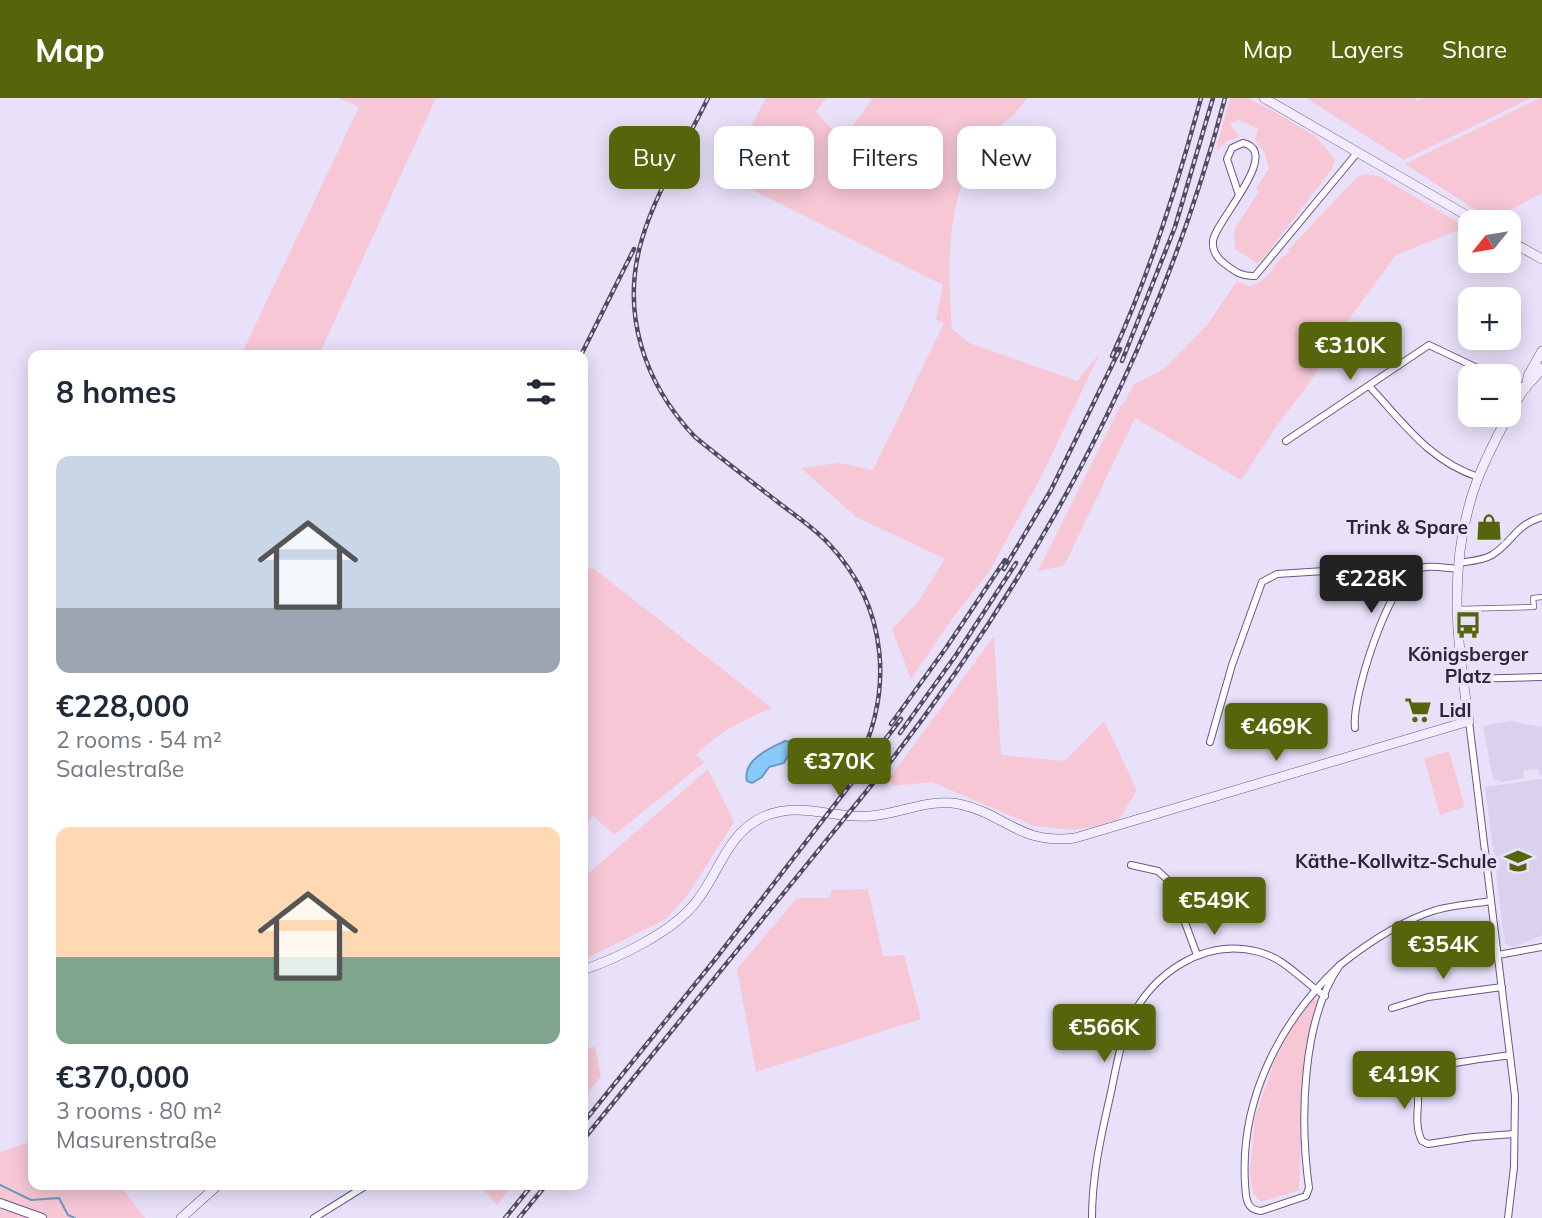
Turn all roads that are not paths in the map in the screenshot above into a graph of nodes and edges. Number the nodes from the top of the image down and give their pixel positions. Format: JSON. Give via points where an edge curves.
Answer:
{"nodes":[{"id":1,"x":1264,"y":98,"type":"edge"},
{"id":2,"x":1357,"y":153,"type":"junction"},
{"id":3,"x":1239,"y":195,"type":"junction"},
{"id":4,"x":1458,"y":211,"type":"edge"},
{"id":5,"x":1521,"y":247,"type":"edge"},
{"id":6,"x":1542,"y":259,"type":"edge"},
{"id":7,"x":1542,"y":351,"type":"edge"},
{"id":8,"x":1469,"y":364,"type":"edge"},
{"id":9,"x":1542,"y":368,"type":"edge"},
{"id":10,"x":1369,"y":386,"type":"junction"},
{"id":11,"x":1521,"y":386,"type":"edge"},
{"id":12,"x":1526,"y":388,"type":"junction"},
{"id":13,"x":1286,"y":441,"type":"dead end"},
{"id":14,"x":1478,"y":477,"type":"junction"},
{"id":15,"x":1542,"y":517,"type":"edge"},
{"id":16,"x":1458,"y":566,"type":"junction"},
{"id":17,"x":1406,"y":576,"type":"junction"},
{"id":18,"x":1542,"y":597,"type":"edge"},
{"id":19,"x":1456,"y":609,"type":"junction"},
{"id":20,"x":1542,"y":677,"type":"edge"},
{"id":21,"x":1462,"y":679,"type":"junction"},
{"id":22,"x":1469,"y":721,"type":"junction"},
{"id":23,"x":1355,"y":728,"type":"dead end"},
{"id":24,"x":1210,"y":742,"type":"dead end"},
{"id":25,"x":1131,"y":865,"type":"dead end"},
{"id":26,"x":1491,"y":901,"type":"junction"},
{"id":27,"x":1542,"y":947,"type":"edge"},
{"id":28,"x":1197,"y":955,"type":"junction"},
{"id":29,"x":1498,"y":955,"type":"junction"},
{"id":30,"x":1340,"y":965,"type":"junction"},
{"id":31,"x":588,"y":968,"type":"edge"},
{"id":32,"x":1502,"y":987,"type":"junction"},
{"id":33,"x":1314,"y":989,"type":"junction"},
{"id":34,"x":1325,"y":996,"type":"junction"},
{"id":35,"x":1392,"y":1008,"type":"dead end"},
{"id":36,"x":1510,"y":1055,"type":"junction"},
{"id":37,"x":1514,"y":1134,"type":"junction"},
{"id":38,"x":212,"y":1190,"type":"edge"},
{"id":39,"x":359,"y":1190,"type":"edge"},
{"id":40,"x":0,"y":1203,"type":"edge"},
{"id":41,"x":42,"y":1218,"type":"edge"},
{"id":42,"x":181,"y":1218,"type":"edge"},
{"id":43,"x":314,"y":1218,"type":"edge"},
{"id":44,"x":1092,"y":1218,"type":"edge"},
{"id":45,"x":1508,"y":1218,"type":"edge"}],
"edges":[{"from":1,"to":2,"type":"main road"},
{"from":2,"to":3,"type":"street","via":[[1255,276],[1239,274],[1213,249],[1216,231]]},
{"from":2,"to":4,"type":"main road"},
{"from":3,"to":3,"type":"street","via":[[1257,162],[1254,149],[1243,143],[1232,148],[1227,159]]},
{"from":5,"to":6,"type":"main road"},
{"from":7,"to":12,"type":"main road"},
{"from":8,"to":10,"type":"street","via":[[1429,345]]},
{"from":9,"to":12,"type":"main road"},
{"from":10,"to":13,"type":"street"},
{"from":10,"to":14,"type":"street","via":[[1433,454]]},
{"from":11,"to":12,"type":"street"},
{"from":12,"to":14,"type":"main road"},
{"from":14,"to":16,"type":"main road"},
{"from":15,"to":16,"type":"street","via":[[1518,529],[1492,555]]},
{"from":16,"to":17,"type":"street","via":[[1428,566]]},
{"from":16,"to":19,"type":"main road"},
{"from":17,"to":23,"type":"street","via":[[1369,657]]},
{"from":17,"to":24,"type":"street","via":[[1388,567],[1266,578],[1239,643]]},
{"from":18,"to":19,"type":"street","via":[[1533,598],[1534,607]]},
{"from":19,"to":21,"type":"main road"},
{"from":20,"to":21,"type":"street"},
{"from":21,"to":22,"type":"main road"},
{"from":22,"to":26,"type":"street"},
{"from":22,"to":31,"type":"main road","via":[[1060,840],[1023,833],[957,804],[929,804],[870,816],[805,808],[777,812],[758,819],[734,839],[703,894],[677,922]]},
{"from":25,"to":28,"type":"street","via":[[1158,871],[1170,882]]},
{"from":26,"to":29,"type":"street"},
{"from":26,"to":30,"type":"street","via":[[1437,910],[1407,922]]},
{"from":27,"to":29,"type":"street"},
{"from":28,"to":33,"type":"street","via":[[1236,949],[1261,952],[1287,965]]},
{"from":28,"to":44,"type":"street","via":[[1147,993],[1129,1024],[1102,1135]]},
{"from":29,"to":32,"type":"street"},
{"from":30,"to":33,"type":"street"},
{"from":30,"to":34,"type":"street"},
{"from":32,"to":35,"type":"street","via":[[1429,997]]},
{"from":32,"to":36,"type":"street"},
{"from":33,"to":34,"type":"street"},
{"from":33,"to":34,"type":"street","via":[[1265,1069],[1253,1104],[1245,1175],[1247,1201],[1255,1211],[1306,1196],[1309,1188],[1305,1096],[1312,1042]]},
{"from":36,"to":37,"type":"street"},
{"from":36,"to":37,"type":"street","via":[[1444,1065],[1422,1074],[1418,1128],[1422,1142],[1428,1144]]},
{"from":37,"to":45,"type":"street"},
{"from":38,"to":42,"type":"main road"},
{"from":39,"to":43,"type":"street"},
{"from":40,"to":41,"type":"street"}]}
